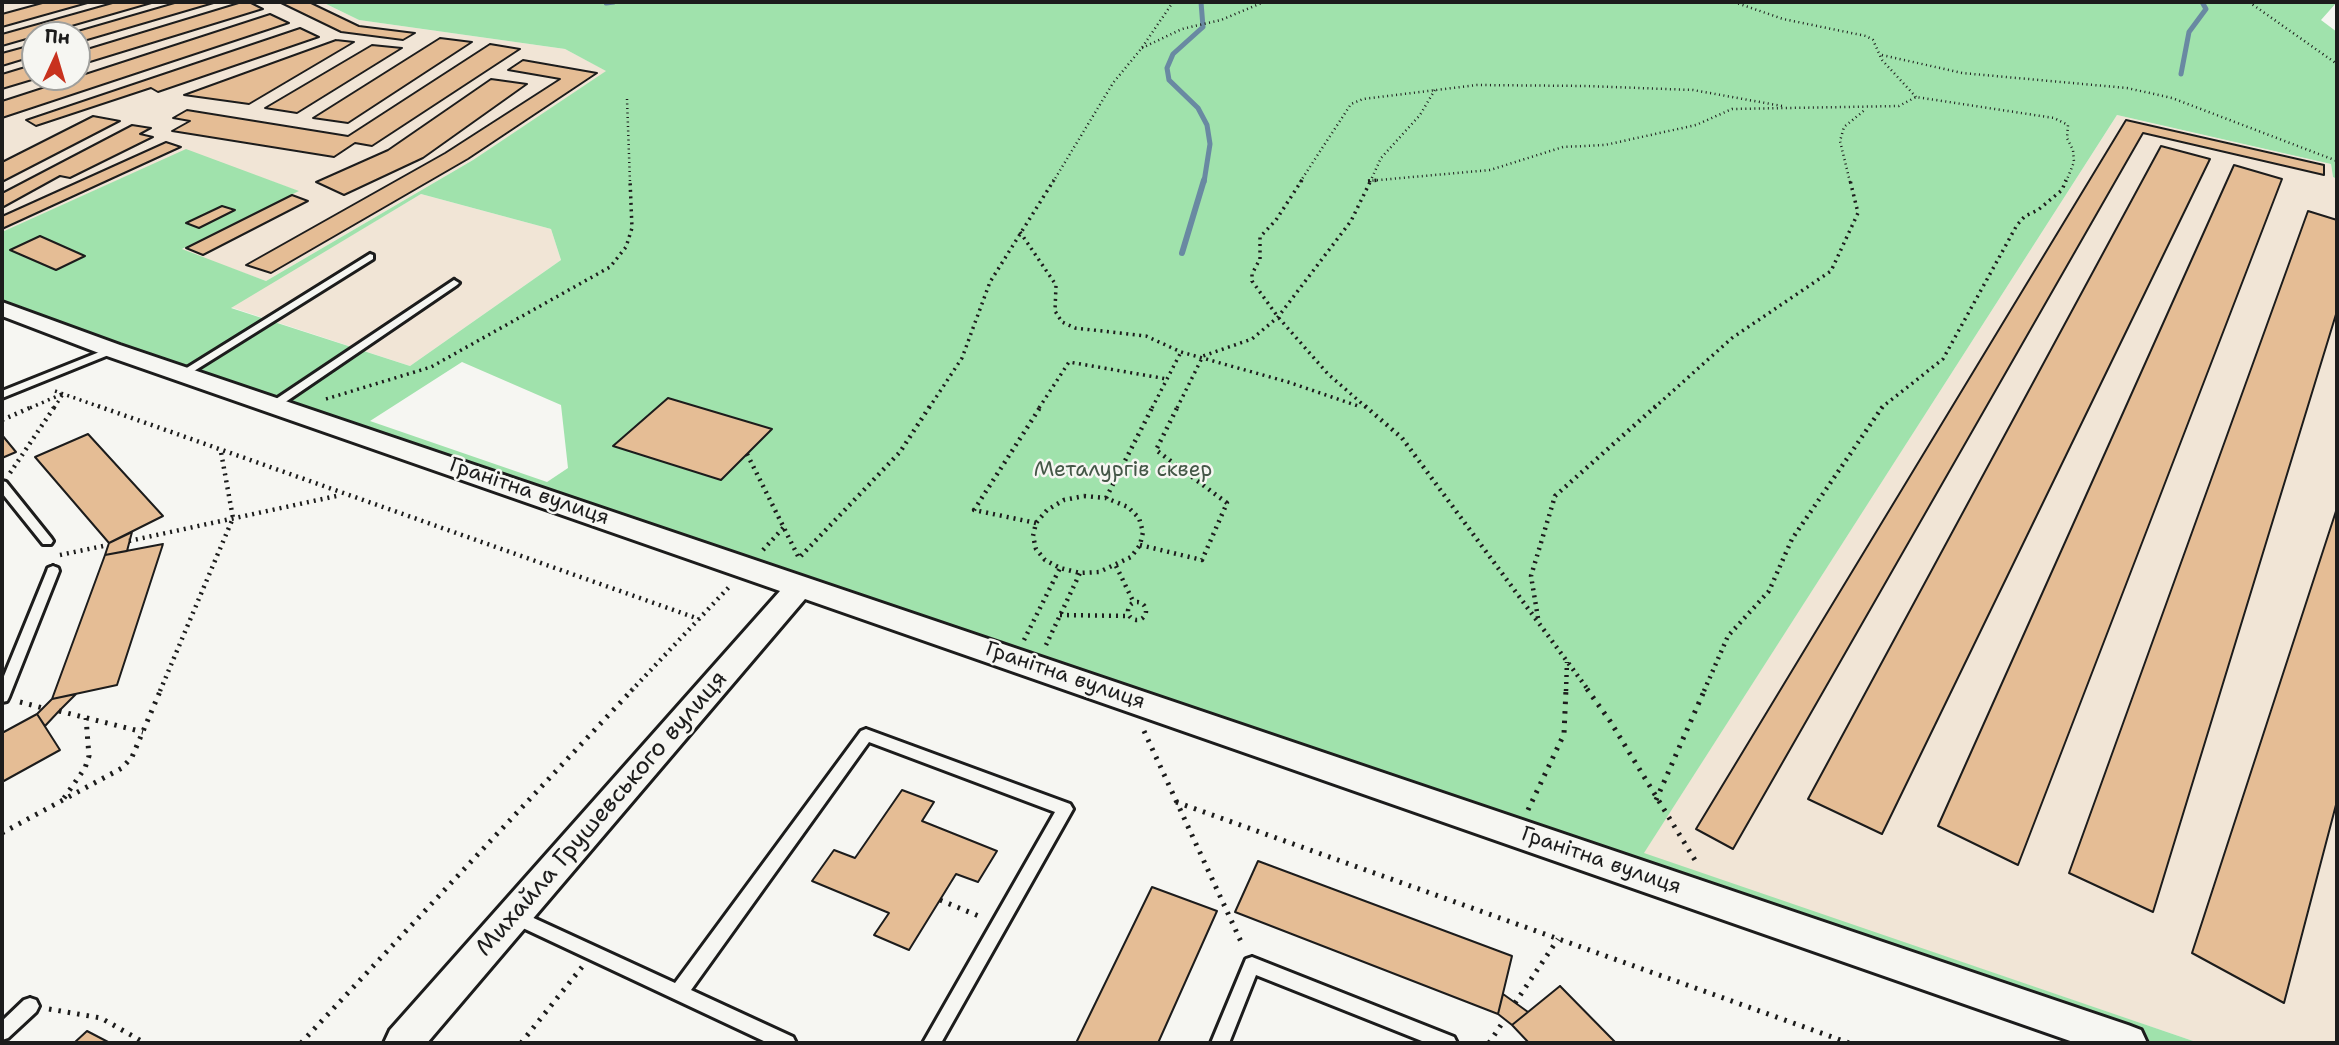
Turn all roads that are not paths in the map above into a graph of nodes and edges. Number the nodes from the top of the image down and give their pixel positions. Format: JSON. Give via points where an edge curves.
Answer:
{"nodes":[{"id":1,"x":370,"y":257,"type":"dead end"},
{"id":2,"x":454,"y":283,"type":"dead end"},
{"id":3,"x":2,"y":309,"type":"edge"},
{"id":4,"x":112,"y":350,"type":"junction"},
{"id":5,"x":182,"y":374,"type":"junction"},
{"id":6,"x":2,"y":396,"type":"edge"},
{"id":7,"x":280,"y":407,"type":"junction"},
{"id":8,"x":2,"y":485,"type":"edge"},
{"id":9,"x":47,"y":541,"type":"dead end"},
{"id":10,"x":52,"y":571,"type":"dead end"},
{"id":11,"x":801,"y":585,"type":"junction"},
{"id":12,"x":2,"y":696,"type":"edge"},
{"id":13,"x":513,"y":916,"type":"junction"},
{"id":14,"x":678,"y":993,"type":"junction"},
{"id":15,"x":30,"y":1006,"type":"road end"},
{"id":16,"x":2,"y":1032,"type":"edge"},
{"id":17,"x":403,"y":1043,"type":"edge"},
{"id":18,"x":787,"y":1043,"type":"edge"},
{"id":19,"x":932,"y":1043,"type":"edge"},
{"id":20,"x":1220,"y":1043,"type":"edge"},
{"id":21,"x":1448,"y":1043,"type":"edge"},
{"id":22,"x":2128,"y":1043,"type":"edge"}],
"edges":[{"from":1,"to":5,"type":"lane"},
{"from":2,"to":7,"type":"lane"},
{"from":3,"to":4,"type":"street","name":"Гранітна вулиця"},
{"from":4,"to":5,"type":"street","name":"Гранітна вулиця"},
{"from":4,"to":6,"type":"lane"},
{"from":5,"to":7,"type":"street","name":"Гранітна вулиця"},
{"from":7,"to":11,"type":"street","name":"Гранітна вулиця"},
{"from":8,"to":9,"type":"lane"},
{"from":10,"to":12,"type":"lane"},
{"from":11,"to":13,"type":"street","name":"Михайла Грушевського вулиця"},
{"from":11,"to":22,"type":"street","name":"Гранітна вулиця"},
{"from":13,"to":14,"type":"lane"},
{"from":13,"to":17,"type":"street","name":"Михайла Грушевського вулиця"},
{"from":14,"to":18,"type":"lane"},
{"from":14,"to":19,"type":"lane","via":[[866,735],[1065,809]]},
{"from":15,"to":16,"type":"lane"},
{"from":20,"to":21,"type":"lane","via":[[1252,965]]}]}
